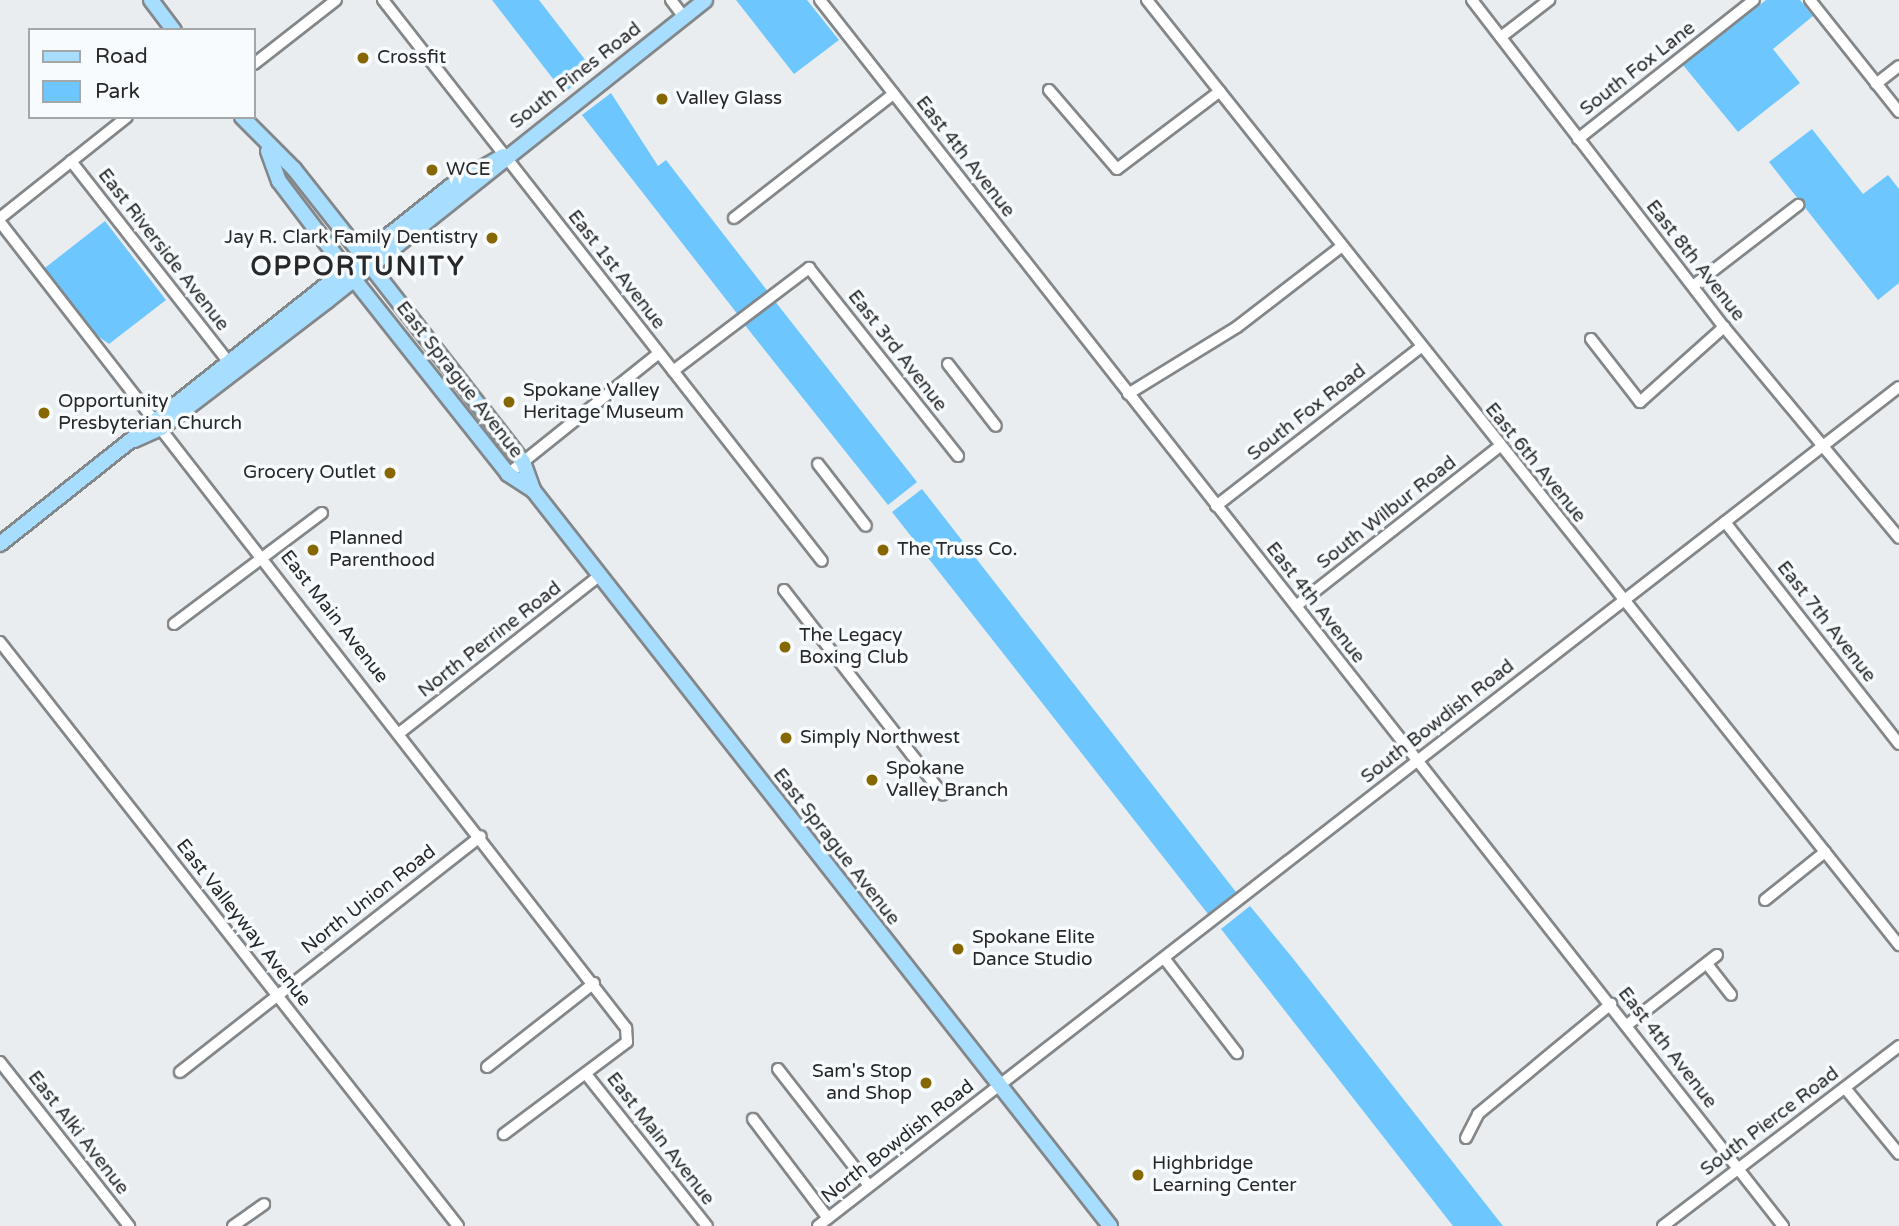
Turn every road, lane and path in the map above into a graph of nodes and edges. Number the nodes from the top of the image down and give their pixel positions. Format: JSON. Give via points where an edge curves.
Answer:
{"nodes":[{"id":1,"x":151,"y":0,"type":"edge"},
{"id":2,"x":336,"y":0,"type":"edge"},
{"id":3,"x":383,"y":0,"type":"edge"},
{"id":4,"x":671,"y":0,"type":"edge"},
{"id":5,"x":705,"y":0,"type":"edge"},
{"id":6,"x":820,"y":0,"type":"edge"},
{"id":7,"x":1147,"y":0,"type":"edge"},
{"id":8,"x":1472,"y":0,"type":"edge"},
{"id":9,"x":1549,"y":0,"type":"edge"},
{"id":10,"x":1754,"y":0,"type":"edge"},
{"id":11,"x":1810,"y":0,"type":"edge"},
{"id":12,"x":684,"y":17,"type":"junction"},
{"id":13,"x":172,"y":28,"type":"edge"},
{"id":14,"x":1501,"y":37,"type":"junction"},
{"id":15,"x":256,"y":62,"type":"edge"},
{"id":16,"x":1899,"y":66,"type":"edge"},
{"id":17,"x":1876,"y":84,"type":"junction"},
{"id":18,"x":1049,"y":90,"type":"dead end"},
{"id":19,"x":1220,"y":91,"type":"junction"},
{"id":20,"x":893,"y":94,"type":"junction"},
{"id":21,"x":1899,"y":113,"type":"edge"},
{"id":22,"x":124,"y":119,"type":"edge"},
{"id":23,"x":244,"y":119,"type":"edge"},
{"id":24,"x":1578,"y":139,"type":"junction"},
{"id":25,"x":267,"y":149,"type":"junction"},
{"id":26,"x":503,"y":156,"type":"junction"},
{"id":27,"x":71,"y":161,"type":"junction"},
{"id":28,"x":1798,"y":205,"type":"dead end"},
{"id":29,"x":734,"y":218,"type":"dead end"},
{"id":30,"x":0,"y":220,"type":"edge"},
{"id":31,"x":1341,"y":247,"type":"junction"},
{"id":32,"x":366,"y":261,"type":"junction"},
{"id":33,"x":350,"y":274,"type":"junction"},
{"id":34,"x":1693,"y":286,"type":"junction"},
{"id":35,"x":1724,"y":327,"type":"junction"},
{"id":36,"x":1591,"y":339,"type":"dead end"},
{"id":37,"x":1420,"y":348,"type":"junction"},
{"id":38,"x":660,"y":353,"type":"junction"},
{"id":39,"x":227,"y":360,"type":"junction"},
{"id":40,"x":948,"y":364,"type":"dead end"},
{"id":41,"x":673,"y":371,"type":"junction"},
{"id":42,"x":1899,"y":387,"type":"edge"},
{"id":43,"x":1128,"y":394,"type":"junction"},
{"id":44,"x":157,"y":422,"type":"junction"},
{"id":45,"x":996,"y":426,"type":"dead end"},
{"id":46,"x":1825,"y":445,"type":"junction"},
{"id":47,"x":1499,"y":447,"type":"junction"},
{"id":48,"x":958,"y":456,"type":"dead end"},
{"id":49,"x":523,"y":462,"type":"junction"},
{"id":50,"x":818,"y":464,"type":"dead end"},
{"id":51,"x":508,"y":474,"type":"junction"},
{"id":52,"x":533,"y":490,"type":"junction"},
{"id":53,"x":1216,"y":506,"type":"junction"},
{"id":54,"x":322,"y":513,"type":"dead end"},
{"id":55,"x":1725,"y":522,"type":"junction"},
{"id":56,"x":866,"y":527,"type":"dead end"},
{"id":57,"x":1899,"y":538,"type":"edge"},
{"id":58,"x":0,"y":544,"type":"edge"},
{"id":59,"x":265,"y":556,"type":"junction"},
{"id":60,"x":822,"y":561,"type":"dead end"},
{"id":61,"x":600,"y":575,"type":"junction"},
{"id":62,"x":784,"y":590,"type":"dead end"},
{"id":63,"x":1623,"y":601,"type":"junction"},
{"id":64,"x":1296,"y":606,"type":"junction"},
{"id":65,"x":174,"y":624,"type":"dead end"},
{"id":66,"x":0,"y":642,"type":"edge"},
{"id":67,"x":402,"y":732,"type":"junction"},
{"id":68,"x":1899,"y":744,"type":"edge"},
{"id":69,"x":1417,"y":760,"type":"junction"},
{"id":70,"x":943,"y":796,"type":"dead end"},
{"id":71,"x":481,"y":836,"type":"junction"},
{"id":72,"x":1825,"y":852,"type":"junction"},
{"id":73,"x":1765,"y":900,"type":"dead end"},
{"id":74,"x":1899,"y":945,"type":"edge"},
{"id":75,"x":1717,"y":955,"type":"dead end"},
{"id":76,"x":1164,"y":958,"type":"junction"},
{"id":77,"x":1707,"y":964,"type":"junction"},
{"id":78,"x":594,"y":983,"type":"junction"},
{"id":79,"x":276,"y":994,"type":"junction"},
{"id":80,"x":1731,"y":995,"type":"dead end"},
{"id":81,"x":1611,"y":1004,"type":"junction"},
{"id":82,"x":1627,"y":1025,"type":"junction"},
{"id":83,"x":1899,"y":1046,"type":"edge"},
{"id":84,"x":1237,"y":1053,"type":"dead end"},
{"id":85,"x":0,"y":1062,"type":"edge"},
{"id":86,"x":487,"y":1067,"type":"dead end"},
{"id":87,"x":778,"y":1069,"type":"dead end"},
{"id":88,"x":180,"y":1072,"type":"dead end"},
{"id":89,"x":586,"y":1074,"type":"junction"},
{"id":90,"x":1000,"y":1086,"type":"junction"},
{"id":91,"x":1845,"y":1088,"type":"junction"},
{"id":92,"x":752,"y":1119,"type":"dead end"},
{"id":93,"x":504,"y":1135,"type":"dead end"},
{"id":94,"x":1466,"y":1138,"type":"dead end"},
{"id":95,"x":1899,"y":1154,"type":"edge"},
{"id":96,"x":1738,"y":1170,"type":"junction"},
{"id":97,"x":869,"y":1186,"type":"junction"},
{"id":98,"x":264,"y":1204,"type":"dead end"},
{"id":99,"x":828,"y":1218,"type":"junction"},
{"id":100,"x":129,"y":1226,"type":"edge"},
{"id":101,"x":233,"y":1226,"type":"edge"},
{"id":102,"x":458,"y":1226,"type":"edge"},
{"id":103,"x":707,"y":1226,"type":"edge"},
{"id":104,"x":818,"y":1226,"type":"edge"},
{"id":105,"x":1110,"y":1226,"type":"edge"},
{"id":106,"x":1662,"y":1226,"type":"edge"},
{"id":107,"x":1783,"y":1226,"type":"edge"}],
"edges":[{"from":1,"to":13,"type":"main road"},
{"from":2,"to":15,"type":"street"},
{"from":3,"to":26,"type":"street","name":"East 1st Avenue"},
{"from":4,"to":12,"type":"street"},
{"from":5,"to":12,"type":"main road","name":"South Pines Road"},
{"from":6,"to":20,"type":"street","name":"East 4th Avenue"},
{"from":7,"to":19,"type":"street","name":"East 6th Avenue"},
{"from":8,"to":14,"type":"street","name":"East 8th Avenue"},
{"from":9,"to":14,"type":"street"},
{"from":10,"to":24,"type":"street","name":"South Fox Lane"},
{"from":11,"to":17,"type":"street"},
{"from":12,"to":26,"type":"main road","name":"South Pines Road"},
{"from":14,"to":24,"type":"street","name":"East 8th Avenue"},
{"from":16,"to":17,"type":"street"},
{"from":17,"to":21,"type":"street"},
{"from":18,"to":19,"type":"street","via":[[1117,169]]},
{"from":19,"to":31,"type":"street","name":"East 6th Avenue"},
{"from":20,"to":29,"type":"street"},
{"from":20,"to":43,"type":"street","name":"East 4th Avenue"},
{"from":22,"to":27,"type":"street"},
{"from":23,"to":25,"type":"main road","name":"East Sprague Avenue"},
{"from":24,"to":34,"type":"street","name":"East 8th Avenue"},
{"from":25,"to":32,"type":"main road","name":"East Sprague Avenue","via":[[294,169]]},
{"from":25,"to":33,"type":"main road","name":"East Sprague Avenue","via":[[279,181]]},
{"from":26,"to":32,"type":"main road","name":"South Pines Road","via":[[492,173]]},
{"from":26,"to":38,"type":"street","name":"East 1st Avenue"},
{"from":27,"to":30,"type":"street"},
{"from":27,"to":39,"type":"street","name":"East Riverside Avenue"},
{"from":28,"to":34,"type":"street"},
{"from":30,"to":44,"type":"street","name":"East Main Avenue"},
{"from":31,"to":37,"type":"street","name":"East 6th Avenue"},
{"from":31,"to":43,"type":"street","via":[[1237,327]]},
{"from":32,"to":33,"type":"main road","name":"South Pines Road"},
{"from":32,"to":49,"type":"main road","name":"East Sprague Avenue"},
{"from":33,"to":39,"type":"main road"},
{"from":33,"to":44,"type":"main road"},
{"from":33,"to":51,"type":"main road","name":"East Sprague Avenue"},
{"from":34,"to":35,"type":"street","name":"East 8th Avenue"},
{"from":35,"to":36,"type":"street","via":[[1640,402]]},
{"from":35,"to":46,"type":"street","name":"East 8th Avenue"},
{"from":37,"to":47,"type":"street","name":"East 6th Avenue"},
{"from":37,"to":53,"type":"street","name":"South Fox Road"},
{"from":38,"to":41,"type":"street","name":"East 1st Avenue"},
{"from":38,"to":49,"type":"street"},
{"from":39,"to":44,"type":"main road"},
{"from":40,"to":45,"type":"street"},
{"from":41,"to":48,"type":"street","name":"East 3rd Avenue","via":[[809,268]]},
{"from":41,"to":60,"type":"street","name":"East 1st Avenue"},
{"from":42,"to":46,"type":"street","name":"South Bowdish Road"},
{"from":43,"to":53,"type":"street","name":"East 4th Avenue"},
{"from":44,"to":58,"type":"main road"},
{"from":44,"to":59,"type":"street","name":"East Main Avenue"},
{"from":46,"to":55,"type":"street","name":"South Bowdish Road"},
{"from":46,"to":57,"type":"street","name":"East 8th Avenue"},
{"from":47,"to":63,"type":"street","name":"East 6th Avenue"},
{"from":47,"to":64,"type":"street","name":"South Wilbur Road"},
{"from":49,"to":51,"type":"street"},
{"from":49,"to":52,"type":"main road","name":"East Sprague Avenue"},
{"from":50,"to":56,"type":"street"},
{"from":51,"to":52,"type":"main road","name":"East Sprague Avenue"},
{"from":52,"to":61,"type":"main road","name":"East Sprague Avenue"},
{"from":53,"to":64,"type":"street","name":"East 4th Avenue"},
{"from":54,"to":59,"type":"street"},
{"from":55,"to":63,"type":"street","name":"South Bowdish Road"},
{"from":55,"to":68,"type":"street","name":"East 7th Avenue"},
{"from":59,"to":65,"type":"street"},
{"from":59,"to":67,"type":"street","name":"East Main Avenue"},
{"from":61,"to":67,"type":"street","name":"North Perrine Road"},
{"from":61,"to":90,"type":"main road","name":"East Sprague Avenue"},
{"from":62,"to":70,"type":"street"},
{"from":63,"to":69,"type":"street","name":"South Bowdish Road"},
{"from":63,"to":72,"type":"street","name":"East 6th Avenue"},
{"from":64,"to":69,"type":"street","name":"East 4th Avenue"},
{"from":66,"to":79,"type":"street","name":"East Valleyway Avenue"},
{"from":67,"to":71,"type":"street","name":"East Main Avenue"},
{"from":69,"to":76,"type":"street","name":"South Bowdish Road"},
{"from":69,"to":81,"type":"street","name":"East 4th Avenue"},
{"from":71,"to":78,"type":"street","name":"East Main Avenue"},
{"from":71,"to":79,"type":"street","name":"North Union Road"},
{"from":72,"to":73,"type":"street"},
{"from":72,"to":74,"type":"street","name":"East 6th Avenue"},
{"from":75,"to":77,"type":"street"},
{"from":76,"to":84,"type":"street"},
{"from":76,"to":90,"type":"street","name":"South Bowdish Road"},
{"from":77,"to":80,"type":"street"},
{"from":77,"to":82,"type":"street"},
{"from":78,"to":86,"type":"street"},
{"from":78,"to":89,"type":"street","name":"East Main Avenue","via":[[626,1028],[627,1042]]},
{"from":79,"to":88,"type":"street","name":"North Union Road"},
{"from":79,"to":102,"type":"street","name":"East Valleyway Avenue"},
{"from":81,"to":82,"type":"street","name":"East 4th Avenue"},
{"from":81,"to":94,"type":"street","via":[[1478,1114]]},
{"from":82,"to":96,"type":"street","name":"East 4th Avenue"},
{"from":83,"to":91,"type":"street","name":"South Pierce Road"},
{"from":85,"to":100,"type":"street","name":"East Alki Avenue"},
{"from":87,"to":97,"type":"street"},
{"from":89,"to":93,"type":"street"},
{"from":89,"to":103,"type":"street","name":"East Main Avenue"},
{"from":90,"to":97,"type":"street","name":"North Bowdish Road"},
{"from":90,"to":105,"type":"main road","name":"East Sprague Avenue"},
{"from":91,"to":95,"type":"street"},
{"from":91,"to":96,"type":"street","name":"South Pierce Road"},
{"from":92,"to":99,"type":"street"},
{"from":96,"to":106,"type":"street","name":"South Pierce Road"},
{"from":96,"to":107,"type":"street","name":"East 4th Avenue"},
{"from":97,"to":99,"type":"street","name":"North Bowdish Road"},
{"from":98,"to":101,"type":"street"},
{"from":99,"to":104,"type":"street","name":"North Bowdish Road"}]}
